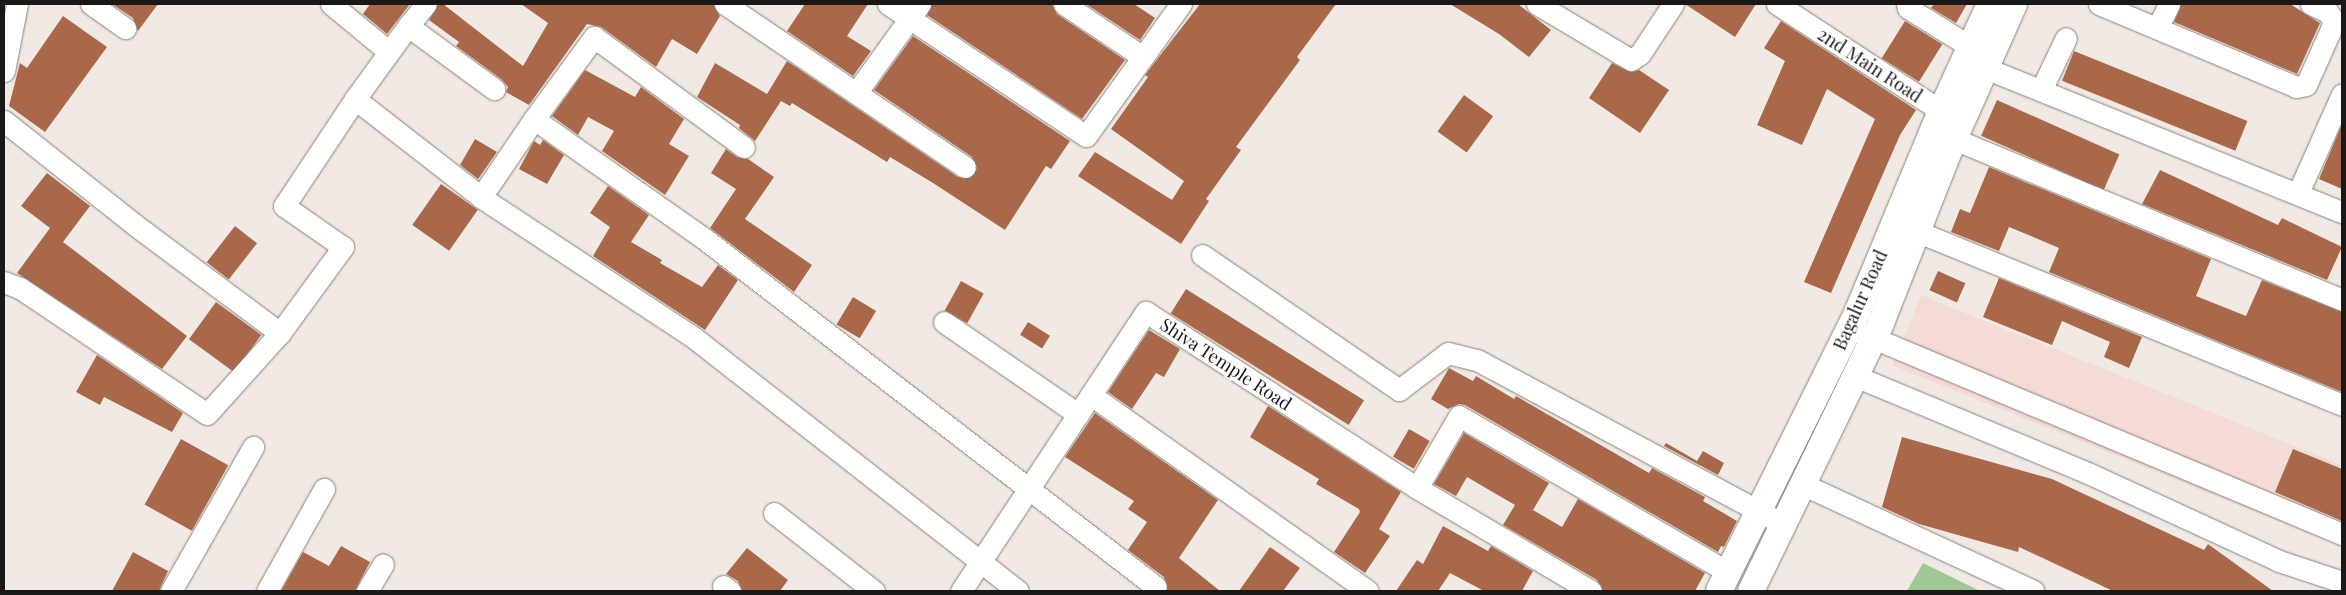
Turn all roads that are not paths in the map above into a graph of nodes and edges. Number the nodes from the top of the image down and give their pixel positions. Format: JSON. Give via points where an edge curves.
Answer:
{"nodes":[{"id":1,"x":17,"y":4,"type":"edge"},
{"id":2,"x":91,"y":4,"type":"edge"},
{"id":3,"x":331,"y":4,"type":"edge"},
{"id":4,"x":426,"y":4,"type":"edge"},
{"id":5,"x":725,"y":4,"type":"edge"},
{"id":6,"x":888,"y":4,"type":"edge"},
{"id":7,"x":1064,"y":4,"type":"edge"},
{"id":8,"x":1182,"y":4,"type":"edge"},
{"id":9,"x":1537,"y":4,"type":"edge"},
{"id":10,"x":1673,"y":4,"type":"edge"},
{"id":11,"x":1777,"y":4,"type":"edge"},
{"id":12,"x":1908,"y":4,"type":"edge"},
{"id":13,"x":1990,"y":4,"type":"edge"},
{"id":14,"x":2014,"y":4,"type":"edge"},
{"id":15,"x":2099,"y":4,"type":"edge"},
{"id":16,"x":2168,"y":4,"type":"edge"},
{"id":17,"x":2311,"y":4,"type":"edge"},
{"id":18,"x":915,"y":11,"type":"edge"},
{"id":19,"x":408,"y":26,"type":"junction"},
{"id":20,"x":125,"y":28,"type":"dead end"},
{"id":21,"x":2157,"y":28,"type":"junction"},
{"id":22,"x":2066,"y":38,"type":"dead end"},
{"id":23,"x":388,"y":51,"type":"junction"},
{"id":24,"x":1142,"y":57,"type":"junction"},
{"id":25,"x":1978,"y":57,"type":"junction"},
{"id":26,"x":4,"y":71,"type":"edge"},
{"id":27,"x":2042,"y":88,"type":"junction"},
{"id":28,"x":494,"y":89,"type":"dead end"},
{"id":29,"x":856,"y":93,"type":"junction"},
{"id":30,"x":2342,"y":94,"type":"edge"},
{"id":31,"x":355,"y":100,"type":"junction"},
{"id":32,"x":1967,"y":109,"type":"junction"},
{"id":33,"x":1941,"y":112,"type":"junction"},
{"id":34,"x":534,"y":119,"type":"junction"},
{"id":35,"x":4,"y":121,"type":"edge"},
{"id":36,"x":1954,"y":139,"type":"junction"},
{"id":37,"x":744,"y":147,"type":"dead end"},
{"id":38,"x":965,"y":167,"type":"dead end"},
{"id":39,"x":2298,"y":193,"type":"junction"},
{"id":40,"x":481,"y":197,"type":"junction"},
{"id":41,"x":2342,"y":212,"type":"edge"},
{"id":42,"x":1916,"y":231,"type":"junction"},
{"id":43,"x":1202,"y":255,"type":"dead end"},
{"id":44,"x":4,"y":282,"type":"edge"},
{"id":45,"x":2342,"y":300,"type":"edge"},
{"id":46,"x":944,"y":322,"type":"dead end"},
{"id":47,"x":1849,"y":328,"type":"junction"},
{"id":48,"x":280,"y":333,"type":"junction"},
{"id":49,"x":1873,"y":339,"type":"junction"},
{"id":50,"x":1855,"y":376,"type":"junction"},
{"id":51,"x":1091,"y":394,"type":"junction"},
{"id":52,"x":2342,"y":405,"type":"edge"},
{"id":53,"x":1078,"y":414,"type":"junction"},
{"id":54,"x":253,"y":448,"type":"dead end"},
{"id":55,"x":1802,"y":484,"type":"junction"},
{"id":56,"x":1029,"y":487,"type":"junction"},
{"id":57,"x":1417,"y":488,"type":"junction"},
{"id":58,"x":324,"y":489,"type":"dead end"},
{"id":59,"x":1758,"y":512,"type":"junction"},
{"id":60,"x":774,"y":513,"type":"dead end"},
{"id":61,"x":1783,"y":524,"type":"junction"},
{"id":62,"x":2342,"y":534,"type":"edge"},
{"id":63,"x":982,"y":562,"type":"junction"},
{"id":64,"x":383,"y":564,"type":"dead end"},
{"id":65,"x":1724,"y":582,"type":"edge"},
{"id":66,"x":2342,"y":582,"type":"edge"},
{"id":67,"x":1156,"y":587,"type":"dead end"},
{"id":68,"x":171,"y":591,"type":"edge"},
{"id":69,"x":267,"y":591,"type":"edge"},
{"id":70,"x":368,"y":591,"type":"edge"},
{"id":71,"x":874,"y":591,"type":"edge"},
{"id":72,"x":961,"y":591,"type":"edge"},
{"id":73,"x":1018,"y":591,"type":"edge"},
{"id":74,"x":1368,"y":591,"type":"edge"},
{"id":75,"x":1591,"y":591,"type":"edge"},
{"id":76,"x":1751,"y":591,"type":"edge"},
{"id":77,"x":2034,"y":591,"type":"edge"}],
"edges":[{"from":1,"to":26,"type":"street"},
{"from":2,"to":20,"type":"street"},
{"from":3,"to":23,"type":"street"},
{"from":4,"to":19,"type":"street"},
{"from":5,"to":29,"type":"street"},
{"from":6,"to":18,"type":"street"},
{"from":7,"to":24,"type":"street"},
{"from":8,"to":24,"type":"street"},
{"from":9,"to":10,"type":"street","via":[[1634,60]]},
{"from":11,"to":33,"type":"street","name":"2nd Main Road"},
{"from":12,"to":25,"type":"street","via":[[1908,8]]},
{"from":13,"to":25,"type":"main road","name":"Bagalur Road"},
{"from":14,"to":25,"type":"main road","name":"Bagalur Road"},
{"from":15,"to":21,"type":"street"},
{"from":16,"to":21,"type":"street"},
{"from":17,"to":21,"type":"street","via":[[2328,12],[2334,20],[2306,85],[2296,87]]},
{"from":18,"to":24,"type":"street","via":[[1086,136]]},
{"from":18,"to":29,"type":"street"},
{"from":19,"to":23,"type":"street"},
{"from":19,"to":28,"type":"street"},
{"from":22,"to":27,"type":"street"},
{"from":23,"to":31,"type":"street"},
{"from":25,"to":27,"type":"street"},
{"from":25,"to":32,"type":"main road","name":"Bagalur Road"},
{"from":25,"to":33,"type":"main road","name":"Bagalur Road"},
{"from":27,"to":39,"type":"street"},
{"from":29,"to":38,"type":"street"},
{"from":30,"to":39,"type":"street"},
{"from":31,"to":40,"type":"street"},
{"from":31,"to":48,"type":"street","via":[[284,206],[342,247]]},
{"from":32,"to":33,"type":"street","name":"2nd Main Road"},
{"from":32,"to":36,"type":"main road","name":"Bagalur Road"},
{"from":33,"to":47,"type":"main road","name":"Bagalur Road"},
{"from":34,"to":37,"type":"street","via":[[594,37]]},
{"from":34,"to":40,"type":"street"},
{"from":34,"to":56,"type":"street","via":[[702,237]]},
{"from":35,"to":48,"type":"street","via":[[135,225]]},
{"from":36,"to":42,"type":"main road","name":"Bagalur Road"},
{"from":36,"to":45,"type":"street"},
{"from":39,"to":41,"type":"street"},
{"from":40,"to":63,"type":"street","via":[[694,337]]},
{"from":42,"to":49,"type":"main road","name":"Bagalur Road"},
{"from":42,"to":52,"type":"street"},
{"from":43,"to":59,"type":"street","via":[[1399,390],[1448,353],[1477,360]]},
{"from":44,"to":48,"type":"street","via":[[20,288],[207,414]]},
{"from":46,"to":53,"type":"street"},
{"from":47,"to":49,"type":"street"},
{"from":47,"to":59,"type":"main road","name":"Bagalur Road"},
{"from":49,"to":50,"type":"main road","name":"Bagalur Road"},
{"from":49,"to":62,"type":"street"},
{"from":50,"to":55,"type":"main road","name":"Bagalur Road"},
{"from":50,"to":66,"type":"street","via":[[2088,473],[2279,561]]},
{"from":51,"to":53,"type":"street","name":"Shiva Temple Road"},
{"from":51,"to":57,"type":"street","name":"Shiva Temple Road","via":[[1146,312]]},
{"from":51,"to":74,"type":"street"},
{"from":53,"to":56,"type":"street","name":"Shiva Temple Road"},
{"from":54,"to":68,"type":"street"},
{"from":55,"to":61,"type":"main road","name":"Bagalur Road"},
{"from":55,"to":77,"type":"street"},
{"from":56,"to":63,"type":"street","name":"Shiva Temple Road"},
{"from":56,"to":67,"type":"street"},
{"from":57,"to":65,"type":"street","via":[[1459,416]]},
{"from":57,"to":75,"type":"street","name":"Shiva Temple Road"},
{"from":58,"to":69,"type":"street"},
{"from":59,"to":61,"type":"street"},
{"from":59,"to":65,"type":"main road","name":"Bagalur Road"},
{"from":60,"to":71,"type":"street"},
{"from":61,"to":76,"type":"main road","name":"Bagalur Road"},
{"from":63,"to":72,"type":"street","name":"Shiva Temple Road"},
{"from":63,"to":73,"type":"street"},
{"from":64,"to":70,"type":"street"}]}
